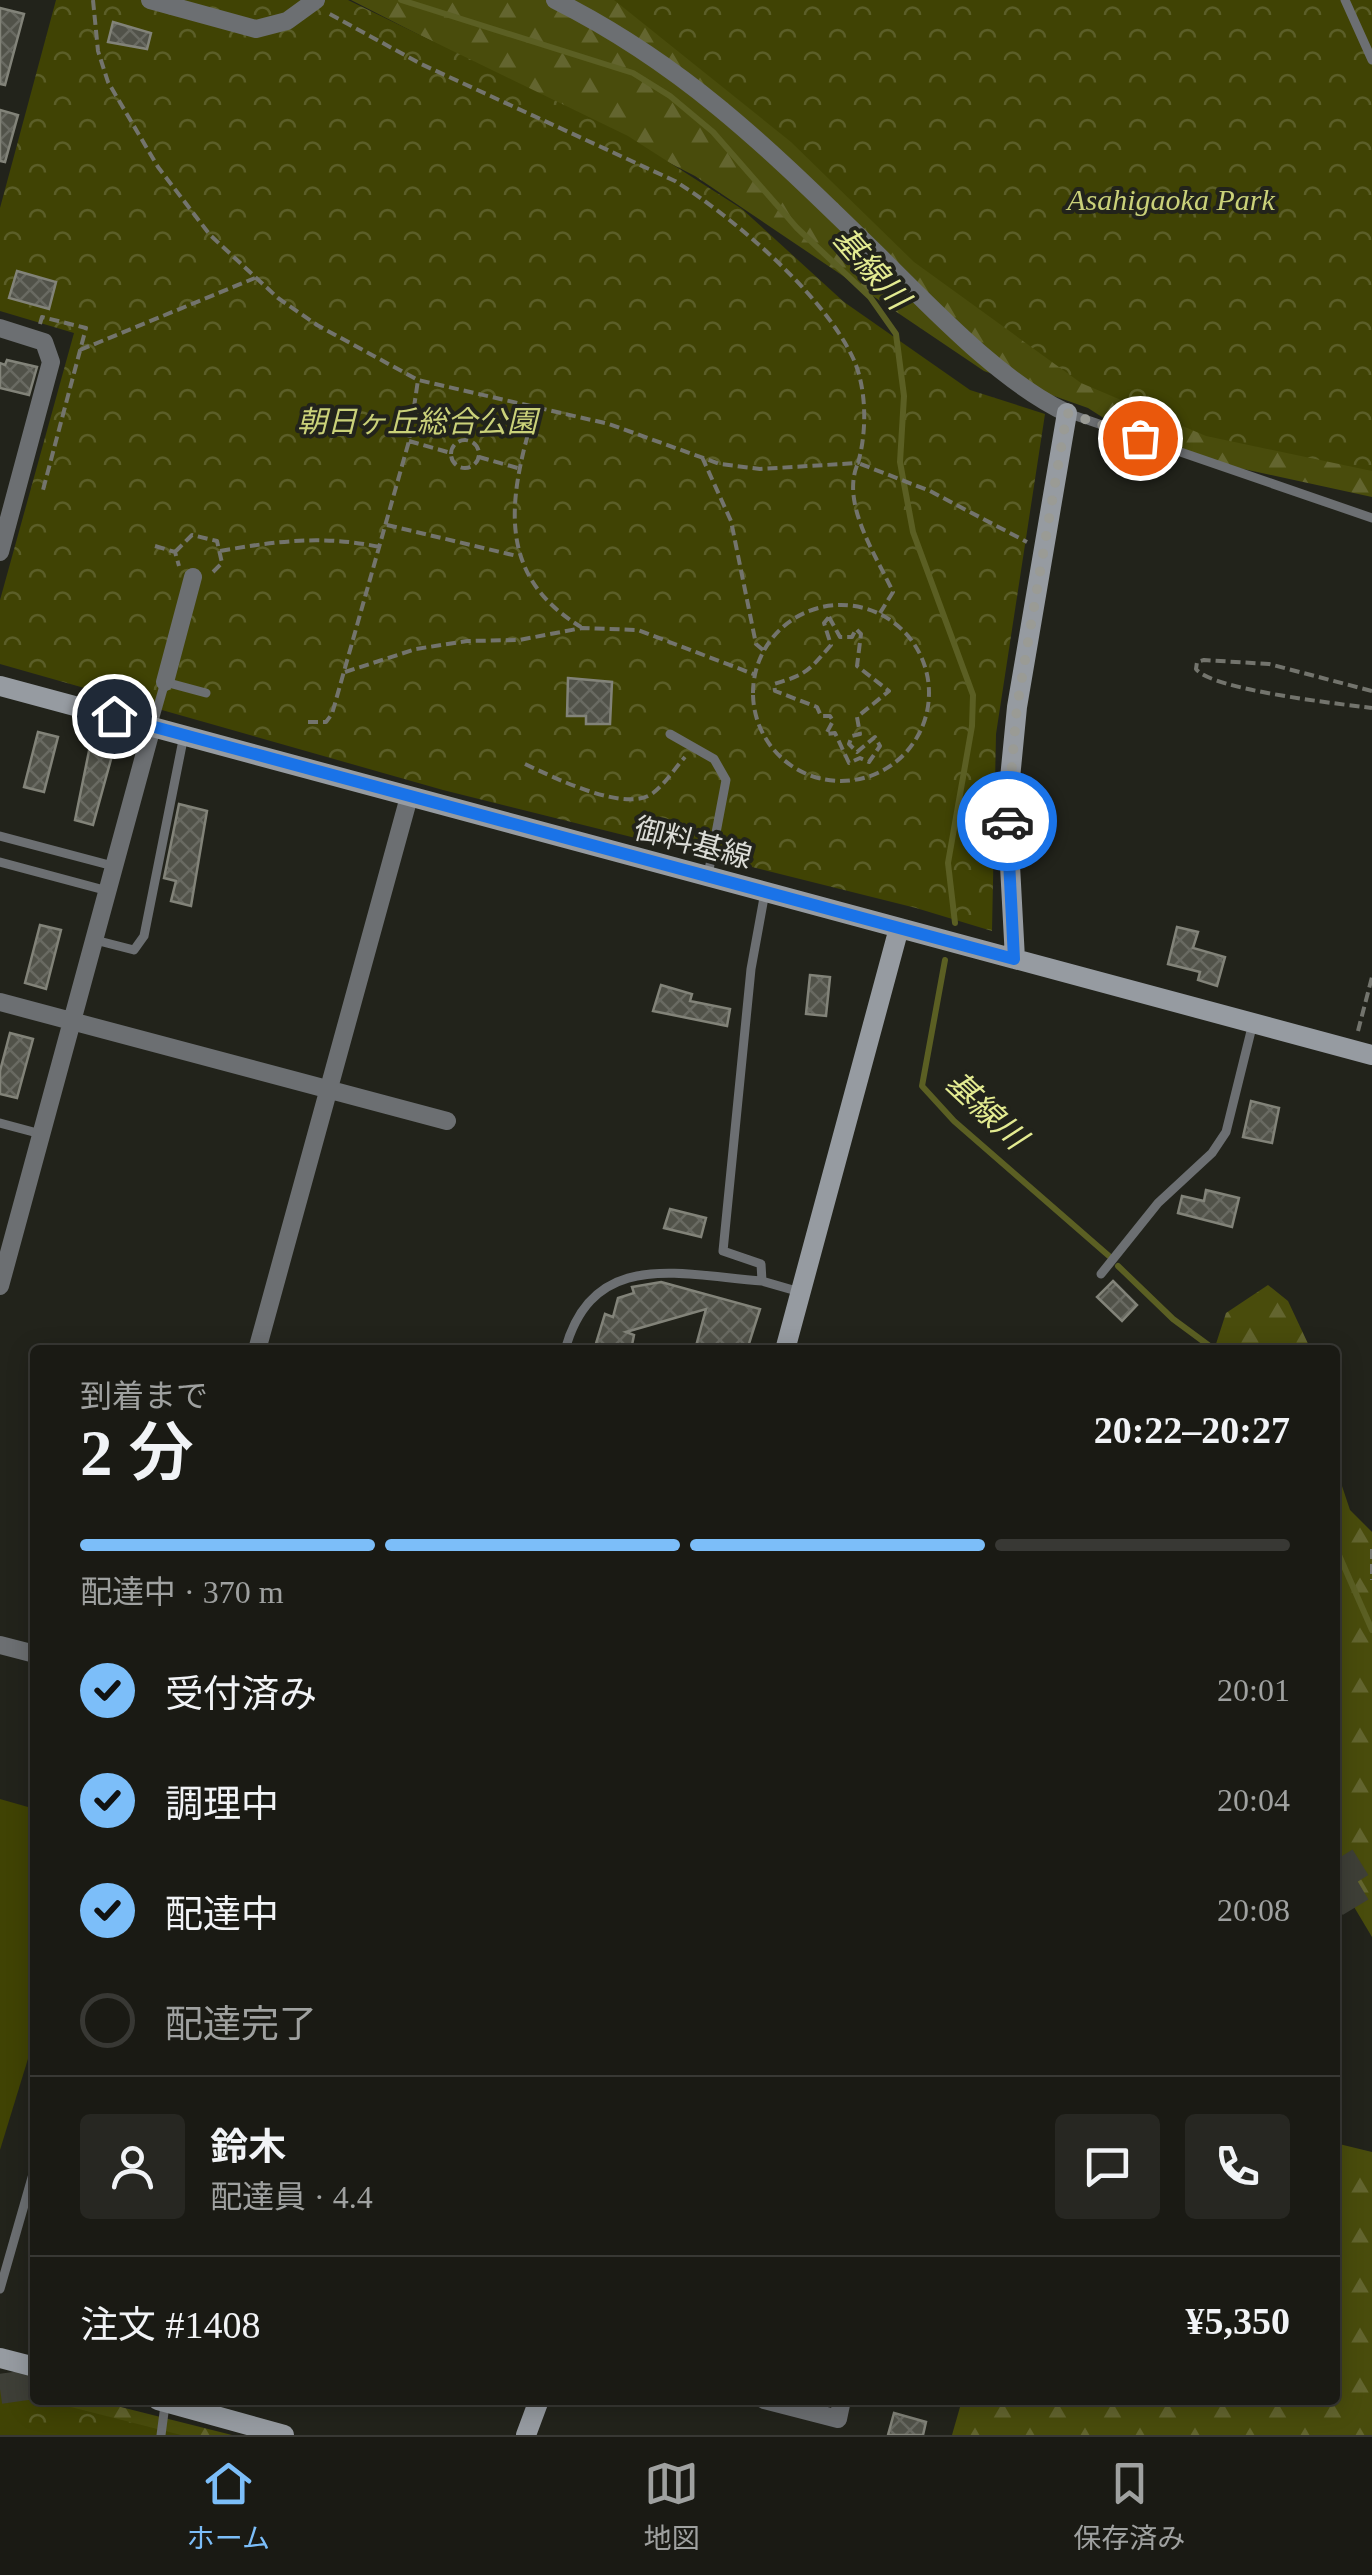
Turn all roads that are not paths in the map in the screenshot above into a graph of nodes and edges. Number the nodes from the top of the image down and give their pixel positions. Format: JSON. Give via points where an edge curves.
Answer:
{"nodes":[{"id":1,"x":150,"y":0,"type":"edge"},
{"id":2,"x":555,"y":0,"type":"edge"},
{"id":3,"x":1346,"y":0,"type":"edge"},
{"id":4,"x":313,"y":2,"type":"edge"},
{"id":5,"x":1372,"y":60,"type":"edge"},
{"id":6,"x":0,"y":328,"type":"edge"},
{"id":7,"x":1067,"y":413,"type":"junction"},
{"id":8,"x":6,"y":505,"type":"edge"},
{"id":9,"x":1372,"y":518,"type":"edge"},
{"id":10,"x":0,"y":552,"type":"edge"},
{"id":11,"x":192,"y":577,"type":"road end"},
{"id":12,"x":165,"y":682,"type":"junction"},
{"id":13,"x":0,"y":686,"type":"edge"},
{"id":14,"x":206,"y":692,"type":"dead end"},
{"id":15,"x":152,"y":727,"type":"junction"},
{"id":16,"x":670,"y":734,"type":"dead end"},
{"id":17,"x":184,"y":735,"type":"junction"},
{"id":18,"x":409,"y":796,"type":"junction"},
{"id":19,"x":0,"y":836,"type":"edge"},
{"id":20,"x":0,"y":862,"type":"edge"},
{"id":21,"x":114,"y":866,"type":"junction"},
{"id":22,"x":708,"y":878,"type":"junction"},
{"id":23,"x":108,"y":891,"type":"junction"},
{"id":24,"x":765,"y":892,"type":"junction"},
{"id":25,"x":899,"y":928,"type":"junction"},
{"id":26,"x":95,"y":940,"type":"junction"},
{"id":27,"x":1014,"y":959,"type":"junction"},
{"id":28,"x":0,"y":1002,"type":"edge"},
{"id":29,"x":73,"y":1021,"type":"junction"},
{"id":30,"x":1253,"y":1023,"type":"junction"},
{"id":31,"x":1362,"y":1052,"type":"edge"},
{"id":32,"x":329,"y":1089,"type":"junction"},
{"id":33,"x":447,"y":1121,"type":"dead end"},
{"id":34,"x":0,"y":1122,"type":"edge"},
{"id":35,"x":42,"y":1134,"type":"junction"},
{"id":36,"x":3,"y":1266,"type":"edge"},
{"id":37,"x":1101,"y":1274,"type":"dead end"},
{"id":38,"x":762,"y":1281,"type":"junction"},
{"id":39,"x":0,"y":1286,"type":"edge"},
{"id":40,"x":801,"y":1292,"type":"junction"},
{"id":41,"x":258,"y":1345,"type":"edge"},
{"id":42,"x":567,"y":1345,"type":"edge"},
{"id":43,"x":787,"y":1345,"type":"edge"},
{"id":44,"x":0,"y":1645,"type":"edge"},
{"id":45,"x":30,"y":1653,"type":"edge"},
{"id":46,"x":30,"y":2184,"type":"edge"},
{"id":47,"x":0,"y":2289,"type":"edge"},
{"id":48,"x":0,"y":2358,"type":"edge"},
{"id":49,"x":30,"y":2366,"type":"edge"},
{"id":50,"x":162,"y":2405,"type":"edge"},
{"id":51,"x":176,"y":2405,"type":"edge"},
{"id":52,"x":537,"y":2405,"type":"edge"},
{"id":53,"x":783,"y":2405,"type":"edge"},
{"id":54,"x":841,"y":2405,"type":"edge"},
{"id":55,"x":161,"y":2435,"type":"edge"},
{"id":56,"x":284,"y":2435,"type":"edge"},
{"id":57,"x":526,"y":2435,"type":"edge"}],
"edges":[{"from":1,"to":4,"type":"street","via":[[256,29],[287,21]]},
{"from":2,"to":7,"type":"street","via":[[686,77],[1036,399]]},
{"from":3,"to":5,"type":"lane"},
{"from":6,"to":8,"type":"street","via":[[37,338],[51,351]]},
{"from":7,"to":9,"type":"lane"},
{"from":7,"to":27,"type":"street","via":[[1017,707],[1007,809]]},
{"from":8,"to":10,"type":"street"},
{"from":11,"to":12,"type":"street"},
{"from":12,"to":14,"type":"lane"},
{"from":12,"to":15,"type":"lane"},
{"from":13,"to":15,"type":"street","name":"御料基線"},
{"from":15,"to":17,"type":"street","name":"御料基線"},
{"from":15,"to":21,"type":"street"},
{"from":16,"to":22,"type":"lane","via":[[714,759],[726,780]]},
{"from":17,"to":18,"type":"street","name":"御料基線"},
{"from":17,"to":26,"type":"lane","via":[[144,936],[134,950]]},
{"from":18,"to":22,"type":"street","name":"御料基線"},
{"from":18,"to":32,"type":"street"},
{"from":19,"to":21,"type":"lane"},
{"from":20,"to":23,"type":"lane"},
{"from":21,"to":23,"type":"street"},
{"from":22,"to":24,"type":"street","name":"御料基線"},
{"from":23,"to":26,"type":"street"},
{"from":24,"to":25,"type":"street","name":"御料基線"},
{"from":24,"to":38,"type":"lane","via":[[750,970],[723,1251],[762,1264]]},
{"from":25,"to":27,"type":"street","name":"御料基線"},
{"from":25,"to":40,"type":"street"},
{"from":26,"to":29,"type":"street"},
{"from":27,"to":30,"type":"street","name":"御料基線"},
{"from":28,"to":29,"type":"street"},
{"from":29,"to":32,"type":"street"},
{"from":29,"to":35,"type":"street"},
{"from":30,"to":31,"type":"street","name":"御料基線"},
{"from":30,"to":37,"type":"lane","via":[[1226,1132]]},
{"from":32,"to":33,"type":"street"},
{"from":32,"to":41,"type":"street"},
{"from":34,"to":35,"type":"lane"},
{"from":35,"to":36,"type":"street"},
{"from":36,"to":39,"type":"street"},
{"from":38,"to":40,"type":"lane"},
{"from":38,"to":42,"type":"lane","via":[[629,1276],[594,1291]]},
{"from":40,"to":43,"type":"street"},
{"from":44,"to":45,"type":"street"},
{"from":46,"to":47,"type":"lane"},
{"from":48,"to":49,"type":"street"},
{"from":50,"to":55,"type":"lane"},
{"from":51,"to":56,"type":"street"},
{"from":52,"to":57,"type":"street"},
{"from":53,"to":54,"type":"street","via":[[838,2419]]}]}
